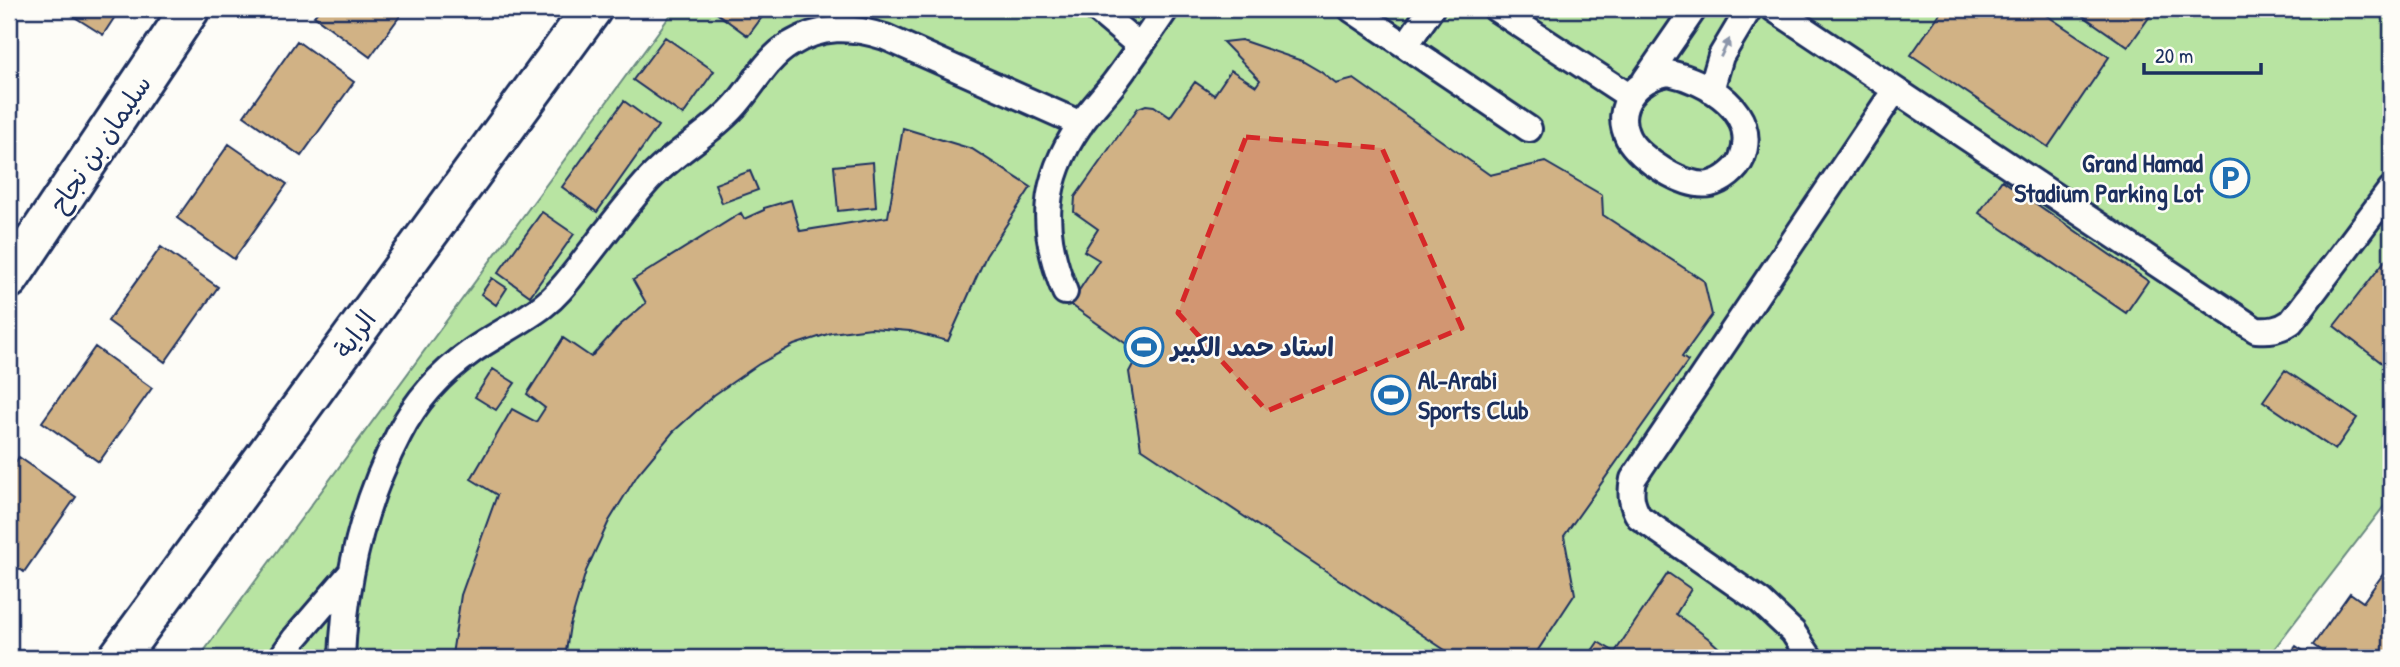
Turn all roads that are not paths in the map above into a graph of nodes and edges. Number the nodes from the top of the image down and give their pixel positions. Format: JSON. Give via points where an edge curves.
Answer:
{"nodes":[{"id":1,"x":190,"y":9,"type":"edge"},
{"id":2,"x":1096,"y":9,"type":"edge"},
{"id":3,"x":1166,"y":9,"type":"edge"},
{"id":4,"x":1351,"y":9,"type":"edge"},
{"id":5,"x":1432,"y":9,"type":"edge"},
{"id":6,"x":1496,"y":9,"type":"edge"},
{"id":7,"x":1694,"y":9,"type":"edge"},
{"id":8,"x":1749,"y":9,"type":"edge"},
{"id":9,"x":1774,"y":9,"type":"edge"},
{"id":10,"x":582,"y":12,"type":"edge"},
{"id":11,"x":867,"y":19,"type":"edge"},
{"id":12,"x":1406,"y":45,"type":"junction"},
{"id":13,"x":1140,"y":46,"type":"junction"},
{"id":14,"x":1637,"y":88,"type":"junction"},
{"id":15,"x":1711,"y":90,"type":"junction"},
{"id":16,"x":1895,"y":90,"type":"junction"},
{"id":17,"x":1081,"y":124,"type":"junction"},
{"id":18,"x":1529,"y":129,"type":"dead end"},
{"id":19,"x":2391,"y":189,"type":"edge"},
{"id":20,"x":9,"y":279,"type":"edge"},
{"id":21,"x":1065,"y":292,"type":"dead end"},
{"id":22,"x":351,"y":573,"type":"junction"},
{"id":23,"x":118,"y":658,"type":"edge"},
{"id":24,"x":281,"y":658,"type":"edge"},
{"id":25,"x":342,"y":658,"type":"edge"},
{"id":26,"x":1810,"y":658,"type":"edge"}],
"edges":[{"from":1,"to":20,"type":"street","name":"سليمان بن نجاح"},
{"from":2,"to":13,"type":"lane"},
{"from":3,"to":13,"type":"lane"},
{"from":4,"to":12,"type":"lane"},
{"from":5,"to":12,"type":"lane"},
{"from":6,"to":14,"type":"lane"},
{"from":7,"to":14,"type":"lane"},
{"from":15,"to":8,"type":"lane","one_way":true,"via":[[1721,56]]},
{"from":9,"to":16,"type":"lane"},
{"from":10,"to":23,"type":"street","name":"الراية"},
{"from":11,"to":17,"type":"lane","via":[[885,37]]},
{"from":11,"to":22,"type":"lane","via":[[810,34],[787,46],[718,123],[646,182],[561,291],[443,374],[399,433],[362,526]]},
{"from":12,"to":18,"type":"lane"},
{"from":13,"to":17,"type":"lane"},
{"from":14,"to":15,"type":"lane","via":[[1669,73]]},
{"from":14,"to":15,"type":"lane","via":[[1624,110],[1628,138],[1662,168],[1689,183],[1708,184],[1726,177],[1739,164],[1746,146],[1745,127],[1737,111]]},
{"from":16,"to":19,"type":"lane","via":[[2256,330],[2269,331],[2291,322]]},
{"from":16,"to":26,"type":"lane","via":[[1633,479],[1630,492],[1639,517],[1760,601],[1793,632]]},
{"from":17,"to":21,"type":"lane","via":[[1055,172],[1048,204],[1048,236]]},
{"from":22,"to":24,"type":"lane"},
{"from":22,"to":25,"type":"lane"}]}
